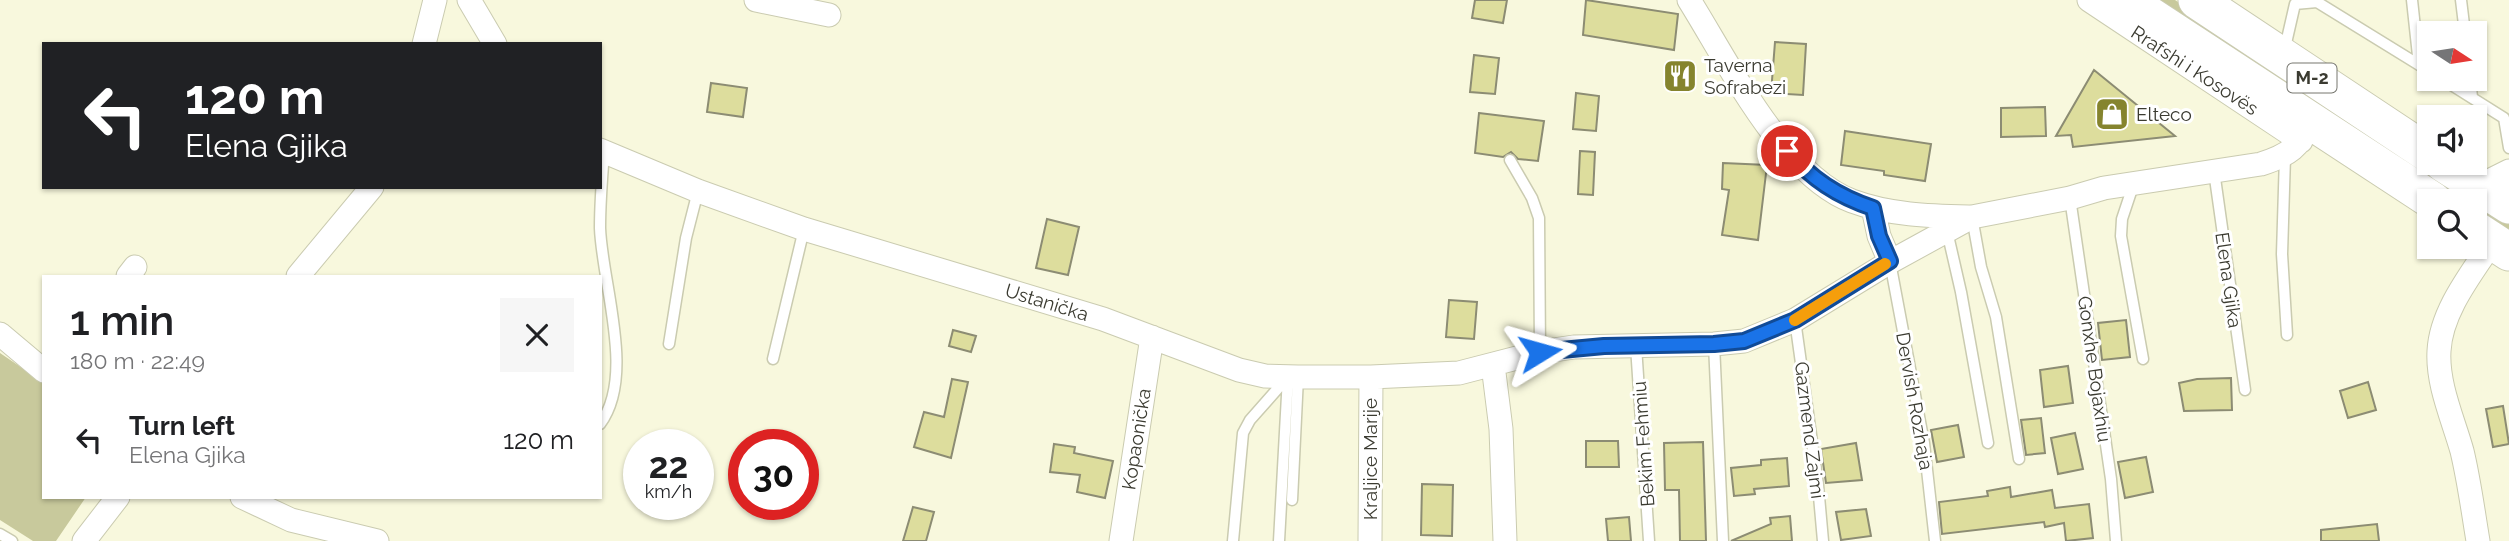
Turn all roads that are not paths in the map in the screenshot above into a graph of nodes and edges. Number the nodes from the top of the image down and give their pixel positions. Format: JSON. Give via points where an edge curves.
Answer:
{"nodes":[{"id":1,"x":435,"y":0,"type":"edge"},
{"id":2,"x":469,"y":0,"type":"edge"},
{"id":3,"x":756,"y":0,"type":"edge"},
{"id":4,"x":1689,"y":0,"type":"edge"},
{"id":5,"x":2089,"y":0,"type":"edge"},
{"id":6,"x":2126,"y":0,"type":"edge"},
{"id":7,"x":2197,"y":0,"type":"edge"},
{"id":8,"x":2333,"y":0,"type":"edge"},
{"id":9,"x":2412,"y":0,"type":"edge"},
{"id":10,"x":2461,"y":0,"type":"edge"},
{"id":11,"x":2295,"y":2,"type":"edge"},
{"id":12,"x":2317,"y":2,"type":"junction"},
{"id":13,"x":2236,"y":14,"type":"edge"},
{"id":14,"x":829,"y":15,"type":"dead end"},
{"id":15,"x":2464,"y":21,"type":"edge"},
{"id":16,"x":2417,"y":28,"type":"edge"},
{"id":17,"x":424,"y":42,"type":"edge"},
{"id":18,"x":494,"y":42,"type":"edge"},
{"id":19,"x":2283,"y":58,"type":"junction"},
{"id":20,"x":2417,"y":64,"type":"edge"},
{"id":21,"x":2462,"y":91,"type":"edge"},
{"id":22,"x":2471,"y":91,"type":"edge"},
{"id":23,"x":2472,"y":97,"type":"junction"},
{"id":24,"x":2507,"y":116,"type":"edge"},
{"id":25,"x":2300,"y":139,"type":"junction"},
{"id":26,"x":2417,"y":145,"type":"edge"},
{"id":27,"x":2509,"y":148,"type":"edge"},
{"id":28,"x":602,"y":151,"type":"edge"},
{"id":29,"x":1510,"y":160,"type":"dead end"},
{"id":30,"x":2214,"y":169,"type":"junction"},
{"id":31,"x":2494,"y":178,"type":"edge"},
{"id":32,"x":2134,"y":183,"type":"junction"},
{"id":33,"x":370,"y":189,"type":"edge"},
{"id":34,"x":601,"y":189,"type":"edge"},
{"id":35,"x":698,"y":191,"type":"junction"},
{"id":36,"x":2417,"y":194,"type":"edge"},
{"id":37,"x":2070,"y":198,"type":"junction"},
{"id":38,"x":2509,"y":205,"type":"edge"},
{"id":39,"x":1873,"y":208,"type":"junction"},
{"id":40,"x":1972,"y":217,"type":"junction"},
{"id":41,"x":804,"y":229,"type":"junction"},
{"id":42,"x":1947,"y":231,"type":"junction"},
{"id":43,"x":2492,"y":241,"type":"edge"},
{"id":44,"x":1890,"y":261,"type":"junction"},
{"id":45,"x":299,"y":275,"type":"edge"},
{"id":46,"x":1795,"y":320,"type":"junction"},
{"id":47,"x":0,"y":334,"type":"edge"},
{"id":48,"x":2287,"y":335,"type":"dead end"},
{"id":49,"x":1152,"y":337,"type":"junction"},
{"id":50,"x":670,"y":344,"type":"dead end"},
{"id":51,"x":1714,"y":344,"type":"junction"},
{"id":52,"x":1636,"y":346,"type":"junction"},
{"id":53,"x":1540,"y":352,"type":"junction"},
{"id":54,"x":773,"y":359,"type":"dead end"},
{"id":55,"x":2143,"y":359,"type":"dead end"},
{"id":56,"x":1493,"y":365,"type":"junction"},
{"id":57,"x":42,"y":370,"type":"edge"},
{"id":58,"x":1293,"y":377,"type":"junction"},
{"id":59,"x":1371,"y":377,"type":"junction"},
{"id":60,"x":2245,"y":390,"type":"dead end"},
{"id":61,"x":602,"y":420,"type":"edge"},
{"id":62,"x":1988,"y":443,"type":"dead end"},
{"id":63,"x":2019,"y":459,"type":"dead end"},
{"id":64,"x":116,"y":499,"type":"edge"},
{"id":65,"x":246,"y":499,"type":"edge"},
{"id":66,"x":1292,"y":500,"type":"dead end"},
{"id":67,"x":0,"y":534,"type":"edge"},
{"id":68,"x":12,"y":541,"type":"edge"},
{"id":69,"x":84,"y":541,"type":"edge"},
{"id":70,"x":377,"y":541,"type":"edge"},
{"id":71,"x":1121,"y":541,"type":"edge"},
{"id":72,"x":1233,"y":541,"type":"edge"},
{"id":73,"x":1279,"y":541,"type":"edge"},
{"id":74,"x":1370,"y":541,"type":"edge"},
{"id":75,"x":1505,"y":541,"type":"edge"},
{"id":76,"x":1649,"y":541,"type":"edge"},
{"id":77,"x":1723,"y":541,"type":"edge"},
{"id":78,"x":1823,"y":541,"type":"edge"},
{"id":79,"x":1934,"y":541,"type":"edge"},
{"id":80,"x":2116,"y":541,"type":"edge"},
{"id":81,"x":2478,"y":541,"type":"edge"}],
"edges":[{"from":1,"to":17,"type":"street"},
{"from":2,"to":18,"type":"street"},
{"from":3,"to":14,"type":"street"},
{"from":4,"to":39,"type":"street","via":[[1787,151],[1807,174],[1830,191]]},
{"from":5,"to":25,"type":"street","name":"Rrafshi i Kosovës"},
{"from":6,"to":25,"type":"highway","name":"Rrafshi i Kosovës","number":"M-2"},
{"from":7,"to":13,"type":"highway","number":"M-2"},
{"from":8,"to":12,"type":"lane"},
{"from":9,"to":16,"type":"lane"},
{"from":10,"to":15,"type":"lane"},
{"from":11,"to":12,"type":"lane"},
{"from":11,"to":19,"type":"lane"},
{"from":12,"to":20,"type":"lane"},
{"from":13,"to":19,"type":"highway","number":"M-2"},
{"from":19,"to":26,"type":"highway","number":"M-2"},
{"from":21,"to":23,"type":"lane"},
{"from":22,"to":23,"type":"lane"},
{"from":23,"to":24,"type":"lane"},
{"from":24,"to":27,"type":"lane"},
{"from":25,"to":30,"type":"street","via":[[2261,164]]},
{"from":25,"to":36,"type":"highway","name":"Rrafshi i Kosovës","number":"M-2"},
{"from":25,"to":48,"type":"lane","via":[[2283,254]]},
{"from":28,"to":35,"type":"street","name":"Ustanička"},
{"from":29,"to":53,"type":"lane","via":[[1539,218]]},
{"from":30,"to":32,"type":"street"},
{"from":30,"to":60,"type":"lane","name":"Elena Gjika"},
{"from":31,"to":38,"type":"highway"},
{"from":32,"to":37,"type":"street"},
{"from":32,"to":55,"type":"lane","via":[[2121,236]]},
{"from":33,"to":45,"type":"street"},
{"from":34,"to":61,"type":"lane","name":"Ustanička","via":[[600,229],[616,372]]},
{"from":35,"to":41,"type":"street","name":"Ustanička"},
{"from":35,"to":50,"type":"lane","via":[[686,237]]},
{"from":37,"to":40,"type":"street"},
{"from":37,"to":80,"type":"lane","name":"Gonxhe Bojaxhiu"},
{"from":39,"to":40,"type":"street"},
{"from":39,"to":44,"type":"street"},
{"from":40,"to":42,"type":"street"},
{"from":40,"to":63,"type":"lane","via":[[1996,317]]},
{"from":41,"to":49,"type":"street","name":"Ustanička"},
{"from":41,"to":54,"type":"lane"},
{"from":42,"to":44,"type":"street"},
{"from":42,"to":62,"type":"lane"},
{"from":43,"to":81,"type":"street","via":[[2453,306],[2439,350]]},
{"from":44,"to":46,"type":"street"},
{"from":44,"to":79,"type":"lane","name":"Dervish Rozhaja","via":[[1924,443]]},
{"from":46,"to":51,"type":"street","via":[[1744,341]]},
{"from":46,"to":78,"type":"lane","name":"Gazmend Zajmi"},
{"from":47,"to":57,"type":"street"},
{"from":49,"to":58,"type":"street","name":"Ustanička","via":[[1239,370]]},
{"from":49,"to":71,"type":"street","name":"Kopaonička"},
{"from":51,"to":52,"type":"street"},
{"from":51,"to":77,"type":"lane"},
{"from":52,"to":53,"type":"street"},
{"from":52,"to":76,"type":"lane","name":"Bekim Fehmiu"},
{"from":53,"to":56,"type":"street","name":"Ustanička"},
{"from":56,"to":59,"type":"street","name":"Ustanička","via":[[1459,373]]},
{"from":56,"to":75,"type":"street","via":[[1501,429]]},
{"from":58,"to":59,"type":"street","name":"Ustanička"},
{"from":58,"to":66,"type":"lane"},
{"from":58,"to":72,"type":"lane","via":[[1243,433]]},
{"from":58,"to":73,"type":"lane"},
{"from":59,"to":74,"type":"street","name":"Kraljice Marije"},
{"from":64,"to":69,"type":"street"},
{"from":65,"to":70,"type":"street","via":[[291,520]]},
{"from":67,"to":68,"type":"lane"}]}
